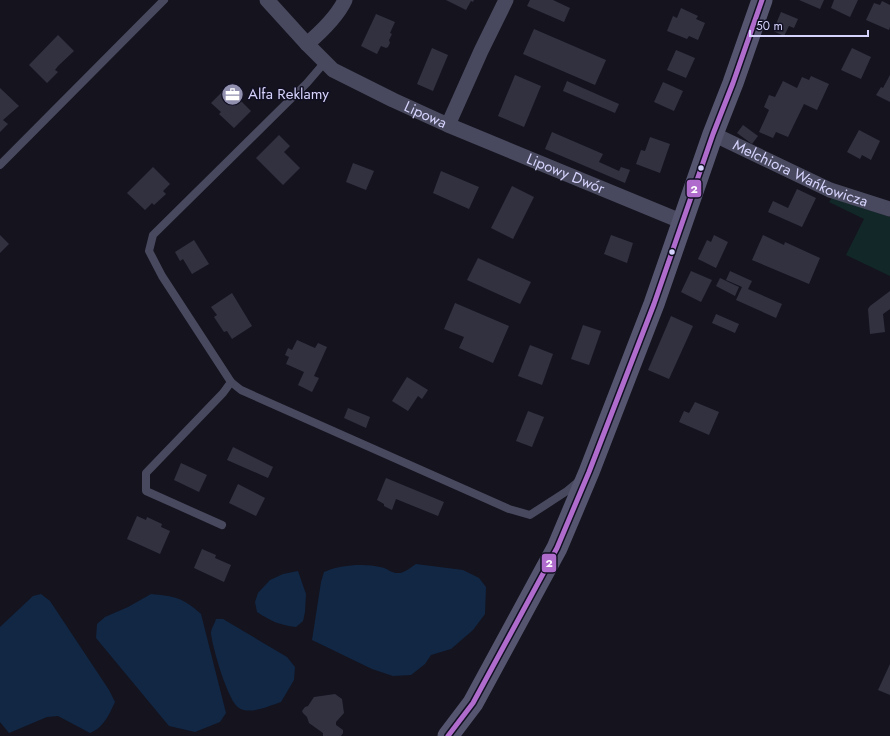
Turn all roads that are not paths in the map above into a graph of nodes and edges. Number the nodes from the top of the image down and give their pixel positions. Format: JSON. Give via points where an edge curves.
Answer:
{"nodes":[{"id":1,"x":164,"y":0,"type":"edge"},
{"id":2,"x":267,"y":0,"type":"edge"},
{"id":3,"x":345,"y":0,"type":"edge"},
{"id":4,"x":506,"y":0,"type":"edge"},
{"id":5,"x":762,"y":0,"type":"edge"},
{"id":6,"x":307,"y":44,"type":"junction"},
{"id":7,"x":326,"y":62,"type":"junction"},
{"id":8,"x":448,"y":125,"type":"junction"},
{"id":9,"x":713,"y":134,"type":"junction"},
{"id":10,"x":0,"y":165,"type":"edge"},
{"id":11,"x":890,"y":209,"type":"edge"},
{"id":12,"x":683,"y":222,"type":"junction"},
{"id":13,"x":231,"y":382,"type":"junction"},
{"id":14,"x":588,"y":472,"type":"junction"},
{"id":15,"x":222,"y":525,"type":"dead end"},
{"id":16,"x":448,"y":736,"type":"edge"}],
"edges":[{"from":1,"to":10,"type":"lane"},
{"from":2,"to":6,"type":"street","name":"Lipowa"},
{"from":3,"to":6,"type":"street","via":[[322,30]]},
{"from":4,"to":8,"type":"street","name":"Lipowa"},
{"from":5,"to":9,"type":"street"},
{"from":6,"to":7,"type":"street","name":"Lipowa"},
{"from":7,"to":8,"type":"street","name":"Lipowa","via":[[333,70]]},
{"from":7,"to":13,"type":"lane","via":[[153,235],[149,251],[162,276]]},
{"from":8,"to":12,"type":"street","name":"Lipowy Dwór"},
{"from":9,"to":11,"type":"street","name":"Melchiora Wańkowicza","via":[[830,190]]},
{"from":9,"to":12,"type":"street"},
{"from":12,"to":14,"type":"street","via":[[654,304]]},
{"from":13,"to":14,"type":"lane","via":[[241,390],[510,509],[530,515],[567,491]]},
{"from":13,"to":15,"type":"lane","via":[[146,473],[146,491]]},
{"from":14,"to":16,"type":"street","via":[[557,548],[473,703]]}]}
